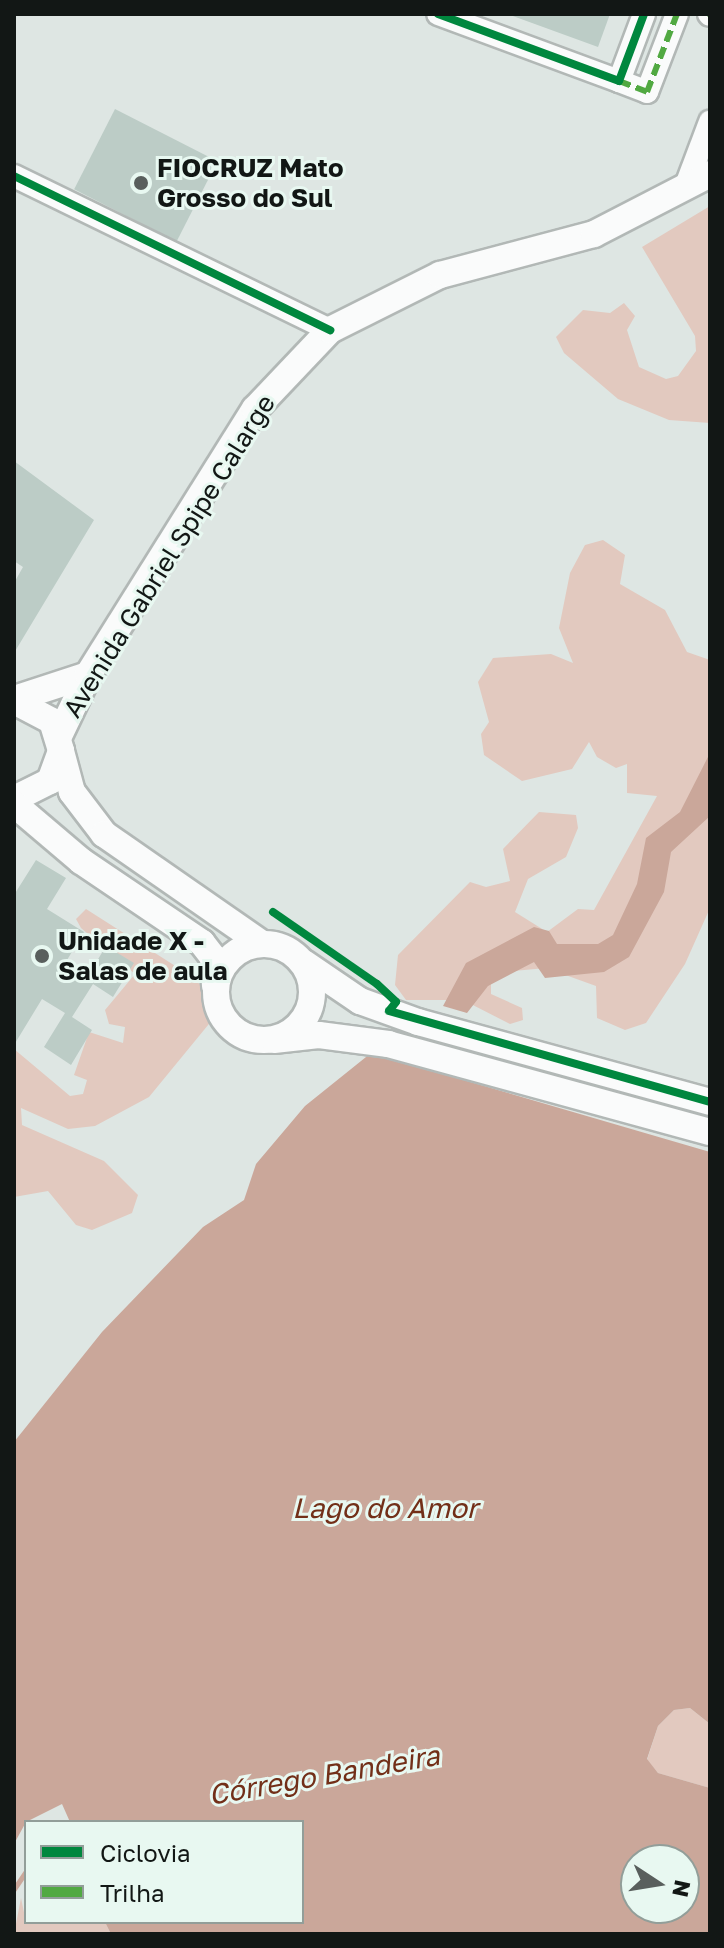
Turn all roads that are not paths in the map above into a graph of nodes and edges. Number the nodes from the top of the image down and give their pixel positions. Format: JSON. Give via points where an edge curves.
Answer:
{"nodes":[{"id":1,"x":438,"y":14,"type":"edge"},
{"id":2,"x":644,"y":14,"type":"edge"},
{"id":3,"x":677,"y":14,"type":"edge"},
{"id":4,"x":619,"y":81,"type":"junction"},
{"id":5,"x":710,"y":122,"type":"edge"},
{"id":6,"x":710,"y":174,"type":"edge"},
{"id":7,"x":14,"y":176,"type":"edge"},
{"id":8,"x":685,"y":188,"type":"junction"},
{"id":9,"x":330,"y":330,"type":"junction"},
{"id":10,"x":88,"y":675,"type":"junction"},
{"id":11,"x":14,"y":700,"type":"edge"},
{"id":12,"x":60,"y":744,"type":"junction"},
{"id":13,"x":14,"y":802,"type":"edge"},
{"id":14,"x":261,"y":943,"type":"junction"},
{"id":15,"x":304,"y":963,"type":"junction"},
{"id":16,"x":216,"y":992,"type":"junction"},
{"id":17,"x":274,"y":1040,"type":"junction"},
{"id":18,"x":710,"y":1102,"type":"edge"},
{"id":19,"x":710,"y":1132,"type":"edge"}],
"edges":[{"from":1,"to":4,"type":"street"},
{"from":2,"to":4,"type":"street"},
{"from":3,"to":4,"type":"street","via":[[647,92]]},
{"from":5,"to":8,"type":"street"},
{"from":6,"to":8,"type":"main road","name":"Avenida Gabriel Spipe Calarge"},
{"from":7,"to":9,"type":"street"},
{"from":8,"to":9,"type":"main road","name":"Avenida Gabriel Spipe Calarge","via":[[594,234],[407,287]]},
{"from":9,"to":10,"type":"main road","name":"Avenida Gabriel Spipe Calarge","via":[[255,409]]},
{"from":10,"to":11,"type":"main road"},
{"from":10,"to":12,"type":"main road","name":"Avenida Gabriel Spipe Calarge"},
{"from":11,"to":12,"type":"main road","via":[[40,710]]},
{"from":12,"to":13,"type":"main road","name":"Avenida Gabriel Spipe Calarge","via":[[50,781]]},
{"from":12,"to":14,"type":"main road","via":[[72,792],[104,834]]},
{"from":13,"to":16,"type":"main road","via":[[81,861],[202,943],[213,957]]},
{"from":14,"to":15,"type":"main road"},
{"from":14,"to":16,"type":"main road","via":[[234,954]]},
{"from":15,"to":17,"type":"main road","via":[[310,1009]]},
{"from":15,"to":18,"type":"main road","via":[[360,1001],[418,1022]]},
{"from":16,"to":17,"type":"main road","via":[[236,1032]]},
{"from":17,"to":19,"type":"main road","via":[[319,1035],[388,1044]]}]}
